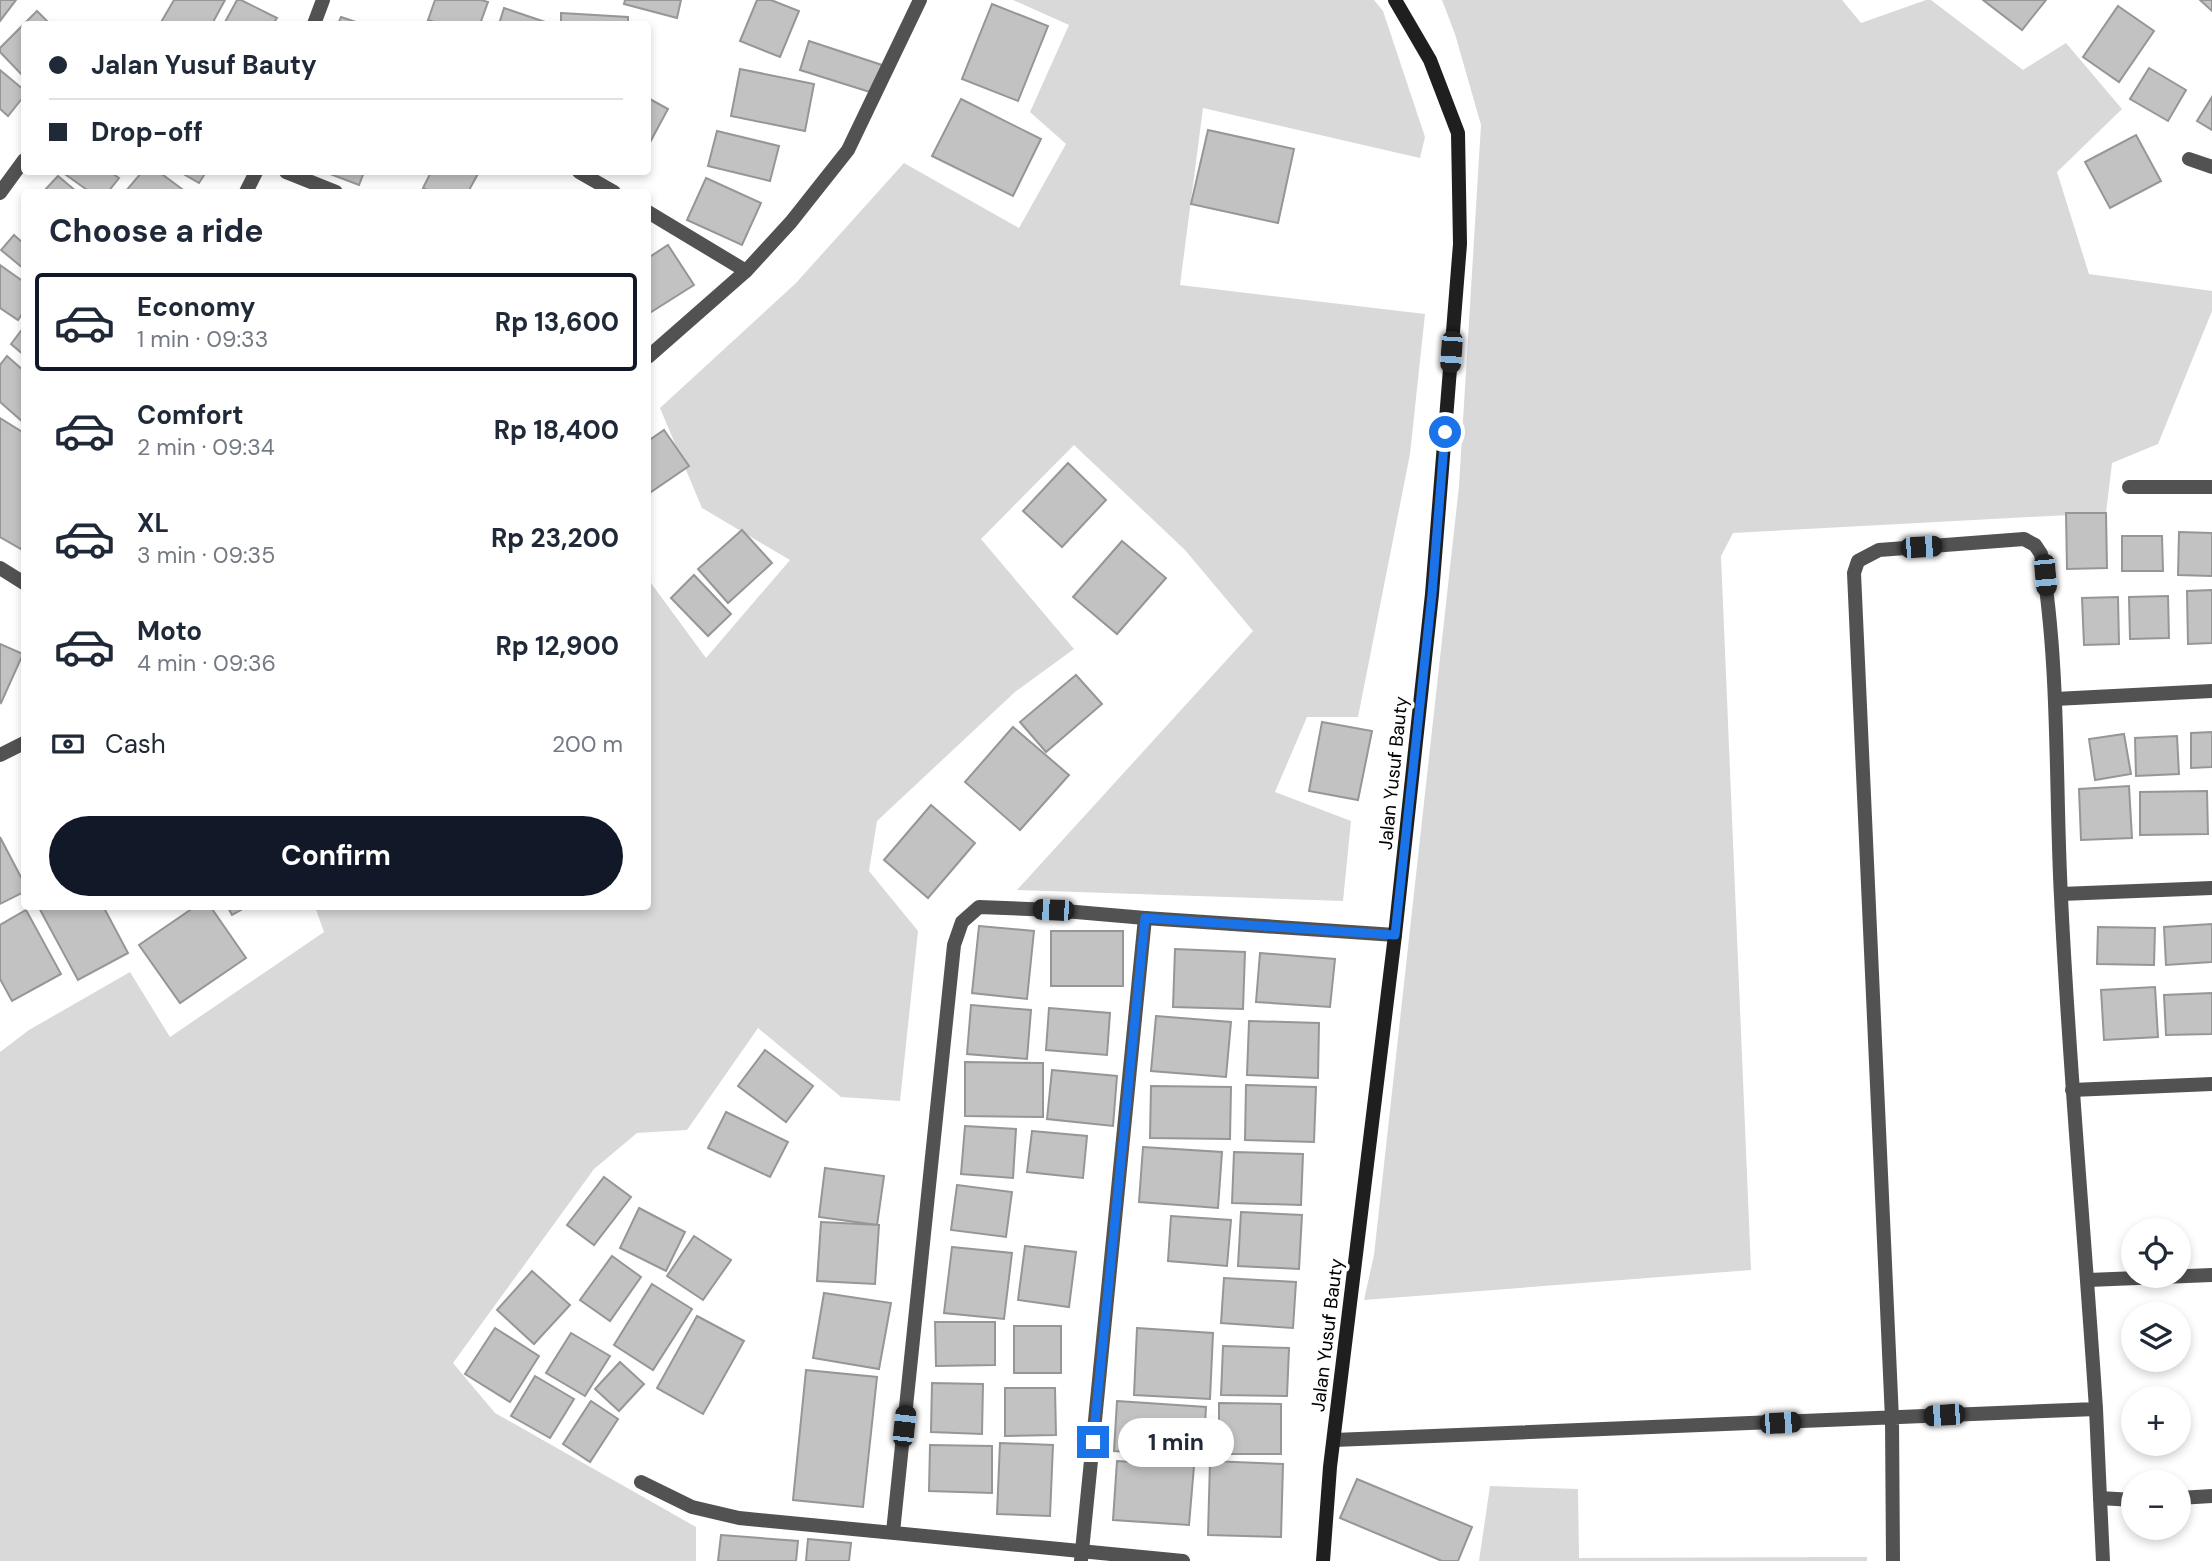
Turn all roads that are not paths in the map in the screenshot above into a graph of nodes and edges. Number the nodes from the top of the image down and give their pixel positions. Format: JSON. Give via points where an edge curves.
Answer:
{"nodes":[{"id":1,"x":323,"y":0,"type":"edge"},
{"id":2,"x":919,"y":0,"type":"edge"},
{"id":3,"x":1395,"y":0,"type":"edge"},
{"id":4,"x":315,"y":21,"type":"edge"},
{"id":5,"x":2189,"y":159,"type":"dead end"},
{"id":6,"x":21,"y":164,"type":"edge"},
{"id":7,"x":2212,"y":167,"type":"edge"},
{"id":8,"x":294,"y":175,"type":"edge"},
{"id":9,"x":584,"y":175,"type":"edge"},
{"id":10,"x":328,"y":189,"type":"edge"},
{"id":11,"x":609,"y":189,"type":"edge"},
{"id":12,"x":0,"y":193,"type":"edge"},
{"id":13,"x":651,"y":214,"type":"edge"},
{"id":14,"x":746,"y":271,"type":"junction"},
{"id":15,"x":651,"y":354,"type":"edge"},
{"id":16,"x":2129,"y":487,"type":"dead end"},
{"id":17,"x":2212,"y":487,"type":"edge"},
{"id":18,"x":0,"y":568,"type":"edge"},
{"id":19,"x":21,"y":581,"type":"edge"},
{"id":20,"x":2212,"y":691,"type":"edge"},
{"id":21,"x":2055,"y":699,"type":"junction"},
{"id":22,"x":21,"y":744,"type":"edge"},
{"id":23,"x":0,"y":755,"type":"edge"},
{"id":24,"x":2212,"y":888,"type":"edge"},
{"id":25,"x":2061,"y":894,"type":"junction"},
{"id":26,"x":1145,"y":918,"type":"junction"},
{"id":27,"x":1395,"y":935,"type":"junction"},
{"id":28,"x":2212,"y":1084,"type":"edge"},
{"id":29,"x":2072,"y":1090,"type":"junction"},
{"id":30,"x":2212,"y":1275,"type":"edge"},
{"id":31,"x":2088,"y":1280,"type":"junction"},
{"id":32,"x":2096,"y":1409,"type":"junction"},
{"id":33,"x":1892,"y":1419,"type":"junction"},
{"id":34,"x":1334,"y":1440,"type":"junction"},
{"id":35,"x":640,"y":1482,"type":"dead end"},
{"id":36,"x":2212,"y":1496,"type":"edge"},
{"id":37,"x":2191,"y":1497,"type":"edge"},
{"id":38,"x":2100,"y":1498,"type":"junction"},
{"id":39,"x":2121,"y":1499,"type":"edge"},
{"id":40,"x":893,"y":1532,"type":"junction"},
{"id":41,"x":1081,"y":1556,"type":"edge"},
{"id":42,"x":1183,"y":1561,"type":"edge"},
{"id":43,"x":1323,"y":1561,"type":"edge"},
{"id":44,"x":1893,"y":1561,"type":"edge"},
{"id":45,"x":2103,"y":1561,"type":"edge"}],
"edges":[{"from":1,"to":4,"type":"street"},
{"from":2,"to":14,"type":"street","via":[[848,150]]},
{"from":3,"to":27,"type":"street","name":"Jalan Yusuf Bauty","via":[[1430,60],[1458,132],[1460,244],[1432,594]]},
{"from":5,"to":7,"type":"street"},
{"from":6,"to":12,"type":"street"},
{"from":8,"to":10,"type":"street"},
{"from":9,"to":11,"type":"street"},
{"from":13,"to":14,"type":"street"},
{"from":14,"to":15,"type":"street"},
{"from":16,"to":17,"type":"street"},
{"from":18,"to":19,"type":"street"},
{"from":20,"to":21,"type":"street"},
{"from":21,"to":25,"type":"street"},
{"from":21,"to":33,"type":"street","via":[[2045,575],[2035,545],[2024,539],[1879,550],[1858,561],[1854,573]]},
{"from":22,"to":23,"type":"street"},
{"from":24,"to":25,"type":"street"},
{"from":25,"to":29,"type":"street"},
{"from":26,"to":27,"type":"street"},
{"from":26,"to":40,"type":"street","via":[[979,907],[962,922],[954,945]]},
{"from":26,"to":41,"type":"street"},
{"from":27,"to":34,"type":"street","name":"Jalan Yusuf Bauty"},
{"from":28,"to":29,"type":"street"},
{"from":29,"to":31,"type":"street"},
{"from":30,"to":31,"type":"street"},
{"from":31,"to":32,"type":"street"},
{"from":32,"to":33,"type":"street"},
{"from":32,"to":38,"type":"street"},
{"from":33,"to":34,"type":"street"},
{"from":33,"to":44,"type":"street"},
{"from":34,"to":43,"type":"street","name":"Jalan Yusuf Bauty"},
{"from":35,"to":40,"type":"street","via":[[692,1507],[739,1518]]},
{"from":36,"to":37,"type":"street"},
{"from":38,"to":39,"type":"street"},
{"from":38,"to":45,"type":"street"},
{"from":40,"to":41,"type":"street"},
{"from":41,"to":42,"type":"street"}]}
